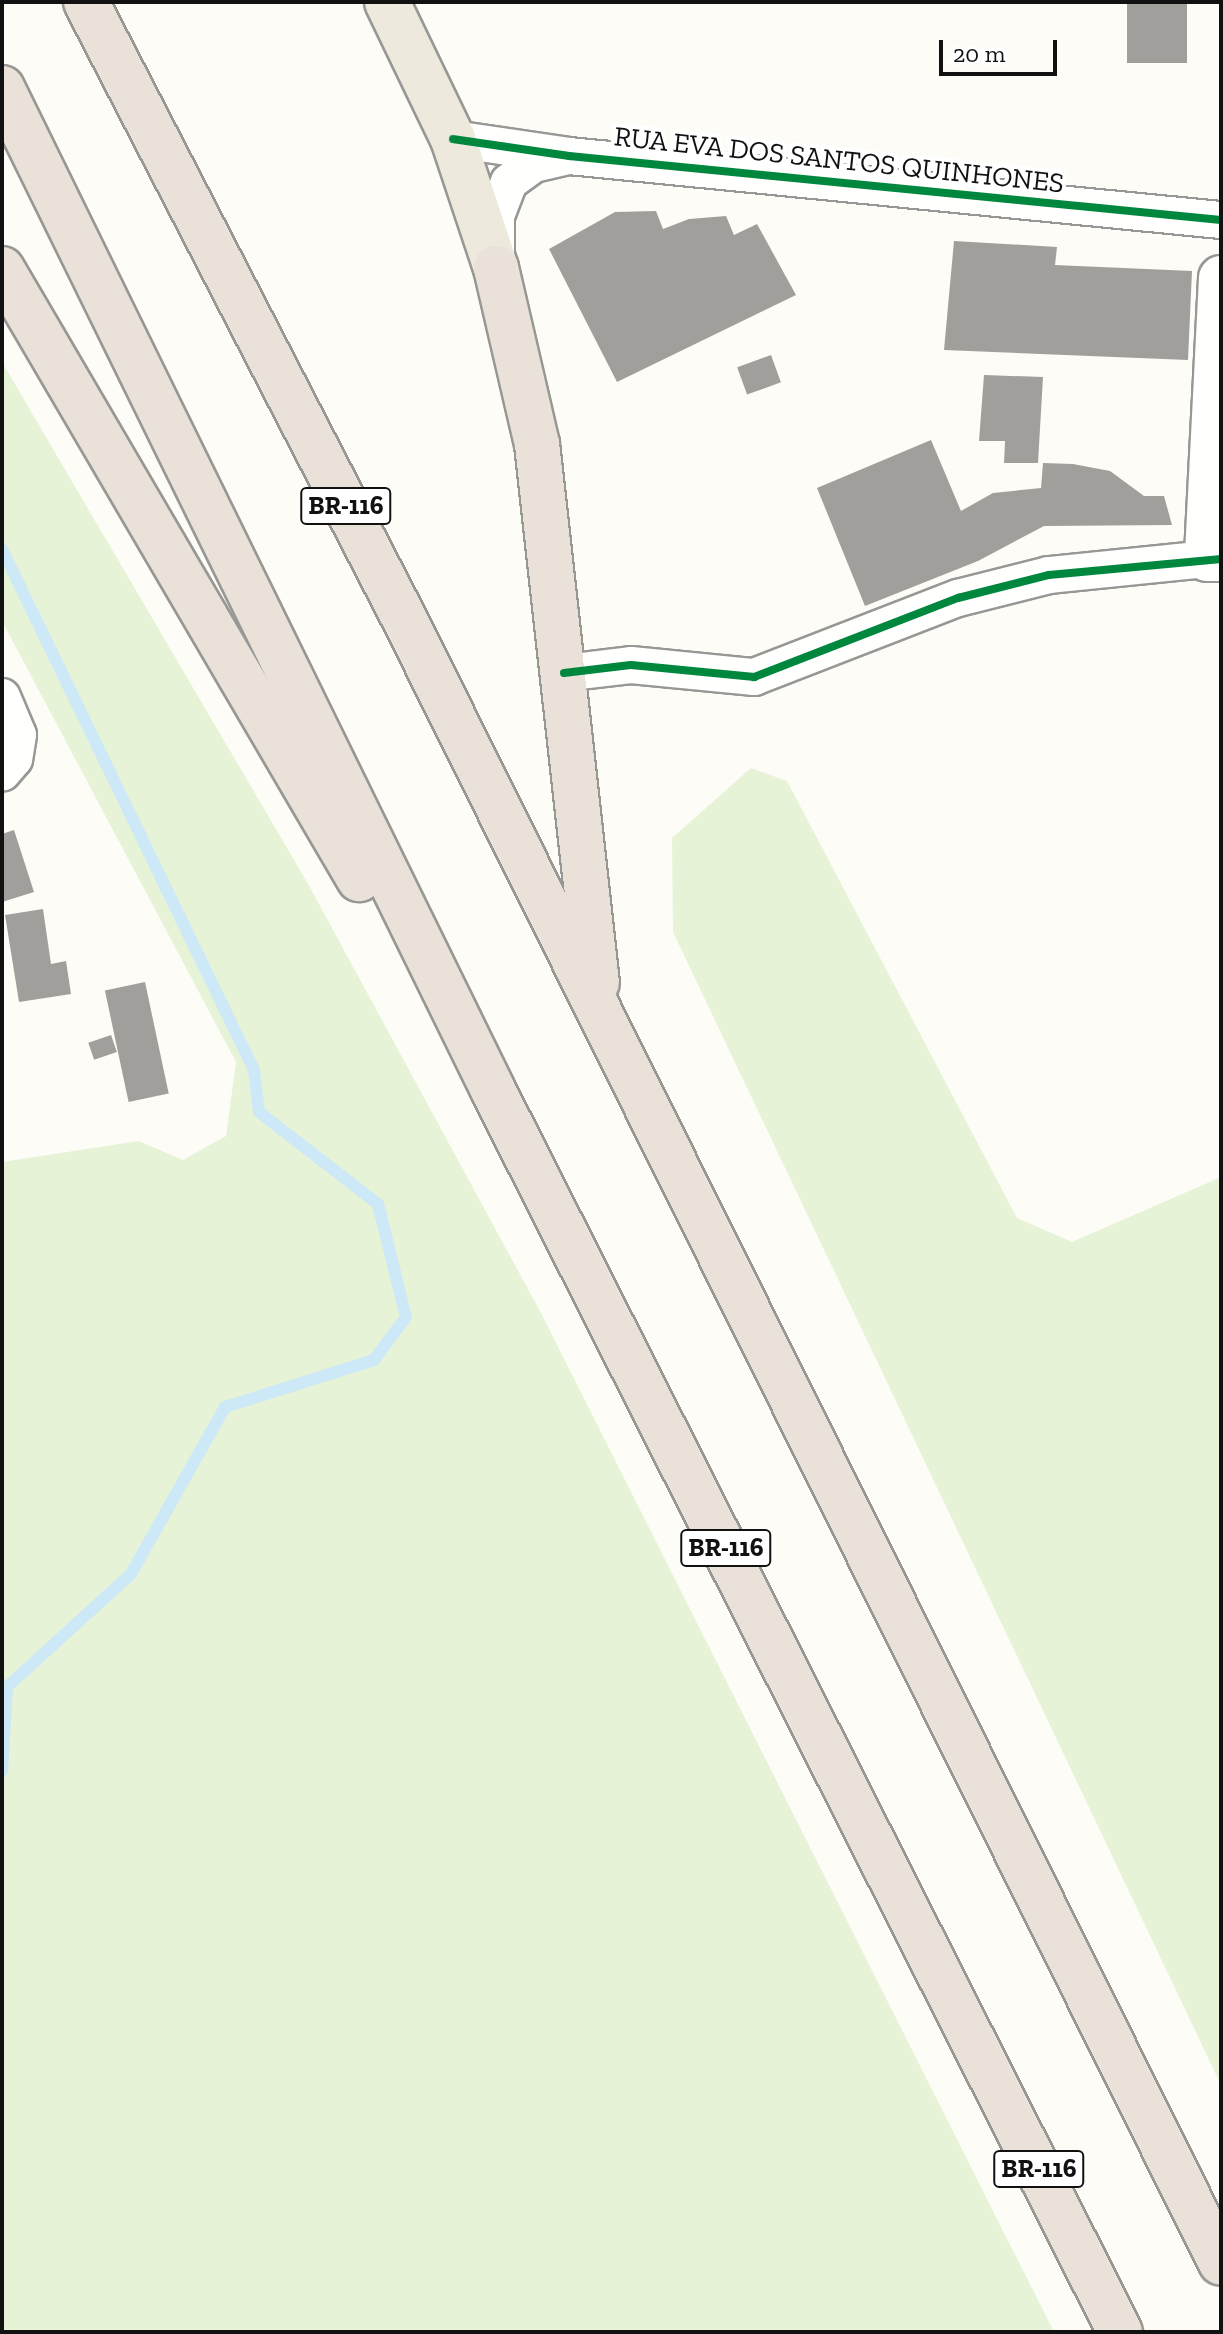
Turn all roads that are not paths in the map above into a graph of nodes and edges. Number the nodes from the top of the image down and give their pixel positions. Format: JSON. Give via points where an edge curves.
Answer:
{"nodes":[{"id":1,"x":86,"y":2,"type":"edge"},
{"id":2,"x":387,"y":2,"type":"edge"},
{"id":3,"x":2,"y":88,"type":"edge"},
{"id":4,"x":453,"y":139,"type":"junction"},
{"id":5,"x":569,"y":156,"type":"junction"},
{"id":6,"x":1221,"y":220,"type":"edge"},
{"id":7,"x":496,"y":268,"type":"junction"},
{"id":8,"x":2,"y":269,"type":"edge"},
{"id":9,"x":1221,"y":278,"type":"edge"},
{"id":10,"x":1214,"y":559,"type":"edge"},
{"id":11,"x":564,"y":673,"type":"junction"},
{"id":12,"x":3,"y":699,"type":"edge"},
{"id":13,"x":2,"y":773,"type":"edge"},
{"id":14,"x":601,"y":1013,"type":"junction"},
{"id":15,"x":493,"y":1090,"type":"junction"},
{"id":16,"x":1221,"y":2263,"type":"edge"},
{"id":17,"x":1120,"y":2332,"type":"edge"}],
"edges":[{"from":1,"to":14,"type":"highway","number":"BR-116"},
{"from":2,"to":4,"type":"main road"},
{"from":3,"to":15,"type":"highway","number":"BR-116"},
{"from":4,"to":5,"type":"street","name":"RUA EVA DOS SANTOS QUINHONES"},
{"from":4,"to":7,"type":"main road"},
{"from":5,"to":6,"type":"street","name":"RUA EVA DOS SANTOS QUINHONES"},
{"from":5,"to":7,"type":"street","name":"RUA EVA DOS SANTOS QUINHONES","via":[[534,164],[509,182],[496,216]]},
{"from":7,"to":11,"type":"highway","via":[[537,444]]},
{"from":8,"to":15,"type":"highway","via":[[428,999]]},
{"from":9,"to":10,"type":"street"},
{"from":10,"to":11,"type":"street","via":[[1049,575],[974,594],[754,677],[631,665]]},
{"from":11,"to":14,"type":"highway"},
{"from":12,"to":13,"type":"street","via":[[18,735],[14,759]]},
{"from":14,"to":16,"type":"highway","number":"BR-116"},
{"from":15,"to":17,"type":"highway","number":"BR-116"}]}
